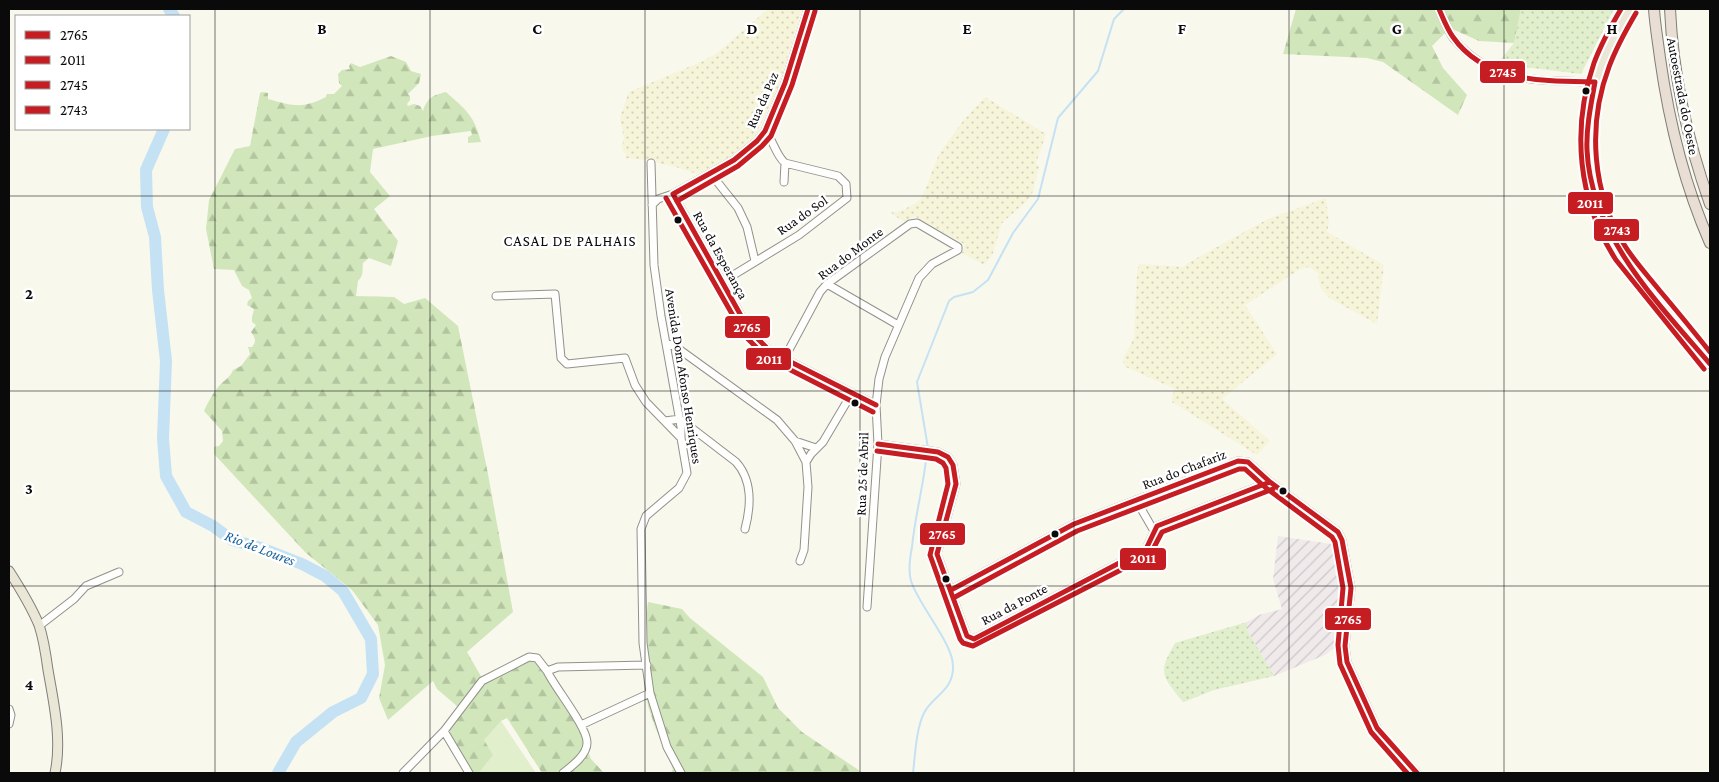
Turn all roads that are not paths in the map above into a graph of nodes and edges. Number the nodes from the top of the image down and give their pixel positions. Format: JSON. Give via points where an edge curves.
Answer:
{"nodes":[{"id":1,"x":808,"y":9,"type":"edge"},
{"id":2,"x":1438,"y":9,"type":"edge"},
{"id":3,"x":1630,"y":9,"type":"edge"},
{"id":4,"x":1670,"y":10,"type":"edge"},
{"id":5,"x":1654,"y":11,"type":"edge"},
{"id":6,"x":1595,"y":82,"type":"junction"},
{"id":7,"x":765,"y":132,"type":"junction"},
{"id":8,"x":651,"y":163,"type":"dead end"},
{"id":9,"x":785,"y":163,"type":"junction"},
{"id":10,"x":712,"y":174,"type":"junction"},
{"id":11,"x":784,"y":182,"type":"dead end"},
{"id":12,"x":673,"y":194,"type":"junction"},
{"id":13,"x":1710,"y":204,"type":"edge"},
{"id":14,"x":652,"y":205,"type":"junction"},
{"id":15,"x":1710,"y":243,"type":"edge"},
{"id":16,"x":958,"y":250,"type":"joint"},
{"id":17,"x":756,"y":261,"type":"junction"},
{"id":18,"x":722,"y":282,"type":"junction"},
{"id":19,"x":827,"y":284,"type":"junction"},
{"id":20,"x":496,"y":296,"type":"dead end"},
{"id":21,"x":898,"y":325,"type":"junction"},
{"id":22,"x":666,"y":343,"type":"junction"},
{"id":23,"x":784,"y":359,"type":"junction"},
{"id":24,"x":1710,"y":364,"type":"edge"},
{"id":25,"x":852,"y":393,"type":"junction"},
{"id":26,"x":876,"y":405,"type":"junction"},
{"id":27,"x":680,"y":419,"type":"junction"},
{"id":28,"x":665,"y":421,"type":"junction"},
{"id":29,"x":681,"y":438,"type":"junction"},
{"id":30,"x":796,"y":441,"type":"junction"},
{"id":31,"x":878,"y":444,"type":"junction"},
{"id":32,"x":816,"y":448,"type":"junction"},
{"id":33,"x":806,"y":462,"type":"junction"},
{"id":34,"x":1270,"y":482,"type":"junction"},
{"id":35,"x":1136,"y":500,"type":"junction"},
{"id":36,"x":745,"y":529,"type":"dead end"},
{"id":37,"x":1154,"y":531,"type":"junction"},
{"id":38,"x":800,"y":561,"type":"dead end"},
{"id":39,"x":9,"y":572,"type":"edge"},
{"id":40,"x":119,"y":572,"type":"dead end"},
{"id":41,"x":951,"y":590,"type":"junction"},
{"id":42,"x":867,"y":607,"type":"dead end"},
{"id":43,"x":39,"y":626,"type":"junction"},
{"id":44,"x":647,"y":665,"type":"junction"},
{"id":45,"x":547,"y":671,"type":"junction"},
{"id":46,"x":650,"y":693,"type":"junction"},
{"id":47,"x":9,"y":709,"type":"edge"},
{"id":48,"x":9,"y":724,"type":"edge"},
{"id":49,"x":581,"y":725,"type":"junction"},
{"id":50,"x":444,"y":732,"type":"junction"},
{"id":51,"x":55,"y":773,"type":"edge"},
{"id":52,"x":403,"y":773,"type":"edge"},
{"id":53,"x":469,"y":773,"type":"edge"},
{"id":54,"x":563,"y":773,"type":"edge"},
{"id":55,"x":680,"y":773,"type":"edge"},
{"id":56,"x":1417,"y":773,"type":"edge"}],
"edges":[{"from":1,"to":7,"type":"street","name":"Rua da Paz","via":[[785,83]]},
{"from":2,"to":6,"type":"street","via":[[1454,38],[1477,61],[1501,73],[1525,79]]},
{"from":3,"to":6,"type":"main road","via":[[1613,37]]},
{"from":4,"to":13,"type":"highway","name":"Autoestrada do Oeste","via":[[1686,122]]},
{"from":5,"to":15,"type":"highway","name":"Autoestrada do Oeste","via":[[1674,136]]},
{"from":6,"to":24,"type":"main road","via":[[1587,151],[1592,187],[1601,215],[1631,268]]},
{"from":7,"to":9,"type":"street"},
{"from":7,"to":10,"type":"street","name":"Rua da Paz","via":[[734,160]]},
{"from":8,"to":14,"type":"street","name":"Avenida Dom Afonso Henriques"},
{"from":9,"to":11,"type":"street"},
{"from":9,"to":17,"type":"street","name":"Rua do Sol","via":[[838,176],[846,184],[847,198],[799,235]]},
{"from":10,"to":12,"type":"street","name":"Rua da Paz"},
{"from":10,"to":17,"type":"street","via":[[738,208]]},
{"from":12,"to":14,"type":"street","name":"Rua da Paz","via":[[658,199]]},
{"from":12,"to":18,"type":"street","name":"Rua da Esperança"},
{"from":14,"to":22,"type":"street","name":"Avenida Dom Afonso Henriques","via":[[654,265]]},
{"from":16,"to":19,"type":"street","name":"Rua do Monte","via":[[953,243],[913,222]]},
{"from":16,"to":21,"type":"street","name":"Rua 25 de Abril","via":[[925,270]]},
{"from":17,"to":18,"type":"street","name":"Rua do Sol"},
{"from":18,"to":23,"type":"street","name":"Rua da Esperança","via":[[749,330],[771,352]]},
{"from":19,"to":21,"type":"street"},
{"from":19,"to":23,"type":"street","name":"Rua do Monte"},
{"from":20,"to":28,"type":"street","via":[[555,294],[561,358],[567,364],[625,358],[635,385]]},
{"from":21,"to":26,"type":"street","name":"Rua 25 de Abril","via":[[885,357]]},
{"from":22,"to":27,"type":"street","name":"Avenida Dom Afonso Henriques"},
{"from":22,"to":30,"type":"street","via":[[676,346],[777,420]]},
{"from":23,"to":25,"type":"street","name":"Rua da Esperança"},
{"from":25,"to":26,"type":"street","name":"Rua da Esperança"},
{"from":25,"to":32,"type":"street"},
{"from":26,"to":31,"type":"street","name":"Rua 25 de Abril"},
{"from":27,"to":28,"type":"street"},
{"from":27,"to":29,"type":"street","name":"Avenida Dom Afonso Henriques"},
{"from":27,"to":36,"type":"street","via":[[742,468],[750,490],[750,511]]},
{"from":28,"to":29,"type":"street"},
{"from":29,"to":44,"type":"street","name":"Avenida Dom Afonso Henriques","via":[[687,472],[679,488],[646,516],[641,530]]},
{"from":30,"to":32,"type":"street"},
{"from":30,"to":33,"type":"street"},
{"from":31,"to":41,"type":"street","name":"Rua da Ponte","via":[[932,450],[948,457],[953,465],[956,484],[937,554]]},
{"from":31,"to":42,"type":"street","name":"Rua 25 de Abril"},
{"from":32,"to":33,"type":"street"},
{"from":33,"to":38,"type":"street","via":[[808,487],[804,550]]},
{"from":34,"to":35,"type":"street","name":"Rua do Chafariz","via":[[1248,462],[1238,461]]},
{"from":34,"to":37,"type":"street","name":"Rua da Ponte","via":[[1162,523]]},
{"from":34,"to":56,"type":"street","name":"Rua do Chafariz","via":[[1338,532],[1351,588],[1345,646],[1347,662],[1377,728]]},
{"from":35,"to":37,"type":"street"},
{"from":35,"to":41,"type":"street","name":"Rua do Chafariz","via":[[1074,524]]},
{"from":37,"to":41,"type":"street","name":"Rua da Ponte","via":[[1146,549],[974,639],[967,636]]},
{"from":39,"to":43,"type":"main road","via":[[28,601]]},
{"from":40,"to":43,"type":"street","via":[[86,586]]},
{"from":43,"to":51,"type":"main road","via":[[54,702],[58,740]]},
{"from":44,"to":45,"type":"street","via":[[558,667]]},
{"from":44,"to":46,"type":"street","name":"Avenida Dom Afonso Henriques"},
{"from":45,"to":49,"type":"street"},
{"from":45,"to":50,"type":"street","via":[[536,658],[529,657],[482,681]]},
{"from":46,"to":49,"type":"street"},
{"from":46,"to":55,"type":"street","name":"Avenida Dom Afonso Henriques","via":[[667,748]]},
{"from":47,"to":48,"type":"street"},
{"from":49,"to":54,"type":"street","via":[[588,743],[578,759]]},
{"from":50,"to":52,"type":"street"},
{"from":50,"to":53,"type":"street"}]}
